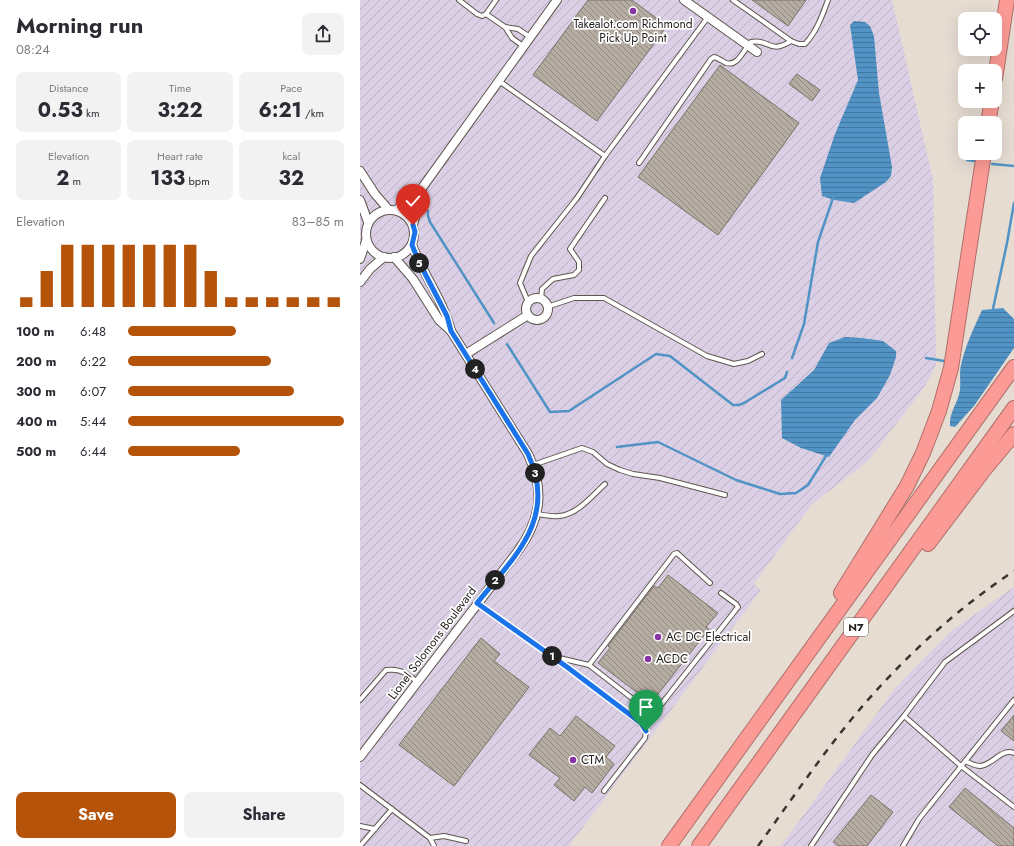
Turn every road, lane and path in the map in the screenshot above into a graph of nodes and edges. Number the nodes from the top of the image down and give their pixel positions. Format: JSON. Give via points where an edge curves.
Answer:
{"nodes":[{"id":1,"x":459,"y":0,"type":"edge"},
{"id":2,"x":496,"y":0,"type":"edge"},
{"id":3,"x":556,"y":0,"type":"edge"},
{"id":4,"x":684,"y":0,"type":"edge"},
{"id":5,"x":733,"y":0,"type":"edge"},
{"id":6,"x":828,"y":0,"type":"edge"},
{"id":7,"x":1007,"y":0,"type":"edge"},
{"id":8,"x":486,"y":14,"type":"junction"},
{"id":9,"x":708,"y":17,"type":"junction"},
{"id":10,"x":505,"y":27,"type":"junction"},
{"id":11,"x":530,"y":37,"type":"junction"},
{"id":12,"x":791,"y":41,"type":"junction"},
{"id":13,"x":523,"y":46,"type":"junction"},
{"id":14,"x":748,"y":46,"type":"junction"},
{"id":15,"x":757,"y":52,"type":"dead end"},
{"id":16,"x":997,"y":64,"type":"edge"},
{"id":17,"x":498,"y":80,"type":"junction"},
{"id":18,"x":605,"y":156,"type":"junction"},
{"id":19,"x":983,"y":160,"type":"edge"},
{"id":20,"x":639,"y":163,"type":"dead end"},
{"id":21,"x":360,"y":171,"type":"edge"},
{"id":22,"x":422,"y":188,"type":"junction"},
{"id":23,"x":605,"y":198,"type":"dead end"},
{"id":24,"x":360,"y":200,"type":"edge"},
{"id":25,"x":392,"y":209,"type":"junction"},
{"id":26,"x":368,"y":222,"type":"junction"},
{"id":27,"x":413,"y":225,"type":"junction"},
{"id":28,"x":366,"y":241,"type":"junction"},
{"id":29,"x":412,"y":245,"type":"junction"},
{"id":30,"x":384,"y":257,"type":"junction"},
{"id":31,"x":394,"y":258,"type":"junction"},
{"id":32,"x":360,"y":259,"type":"edge"},
{"id":33,"x":360,"y":282,"type":"edge"},
{"id":34,"x":541,"y":299,"type":"junction"},
{"id":35,"x":528,"y":302,"type":"junction"},
{"id":36,"x":547,"y":307,"type":"junction"},
{"id":37,"x":528,"y":315,"type":"junction"},
{"id":38,"x":451,"y":331,"type":"junction"},
{"id":39,"x":466,"y":354,"type":"junction"},
{"id":40,"x":762,"y":354,"type":"dead end"},
{"id":41,"x":1014,"y":367,"type":"edge"},
{"id":42,"x":1014,"y":408,"type":"edge"},
{"id":43,"x":1014,"y":434,"type":"edge"},
{"id":44,"x":533,"y":465,"type":"junction"},
{"id":45,"x":605,"y":484,"type":"dead end"},
{"id":46,"x":725,"y":495,"type":"dead end"},
{"id":47,"x":537,"y":514,"type":"junction"},
{"id":48,"x":710,"y":583,"type":"dead end"},
{"id":49,"x":721,"y":593,"type":"dead end"},
{"id":50,"x":477,"y":603,"type":"junction"},
{"id":51,"x":1014,"y":611,"type":"edge"},
{"id":52,"x":552,"y":656,"type":"junction"},
{"id":53,"x":589,"y":665,"type":"junction"},
{"id":54,"x":789,"y":679,"type":"junction"},
{"id":55,"x":419,"y":682,"type":"junction"},
{"id":56,"x":360,"y":700,"type":"edge"},
{"id":57,"x":1014,"y":700,"type":"edge"},
{"id":58,"x":904,"y":716,"type":"junction"},
{"id":59,"x":1014,"y":753,"type":"edge"},
{"id":60,"x":360,"y":757,"type":"edge"},
{"id":61,"x":965,"y":761,"type":"junction"},
{"id":62,"x":961,"y":766,"type":"junction"},
{"id":63,"x":746,"y":781,"type":"junction"},
{"id":64,"x":360,"y":785,"type":"edge"},
{"id":65,"x":604,"y":791,"type":"dead end"},
{"id":66,"x":1014,"y":807,"type":"edge"},
{"id":67,"x":392,"y":809,"type":"junction"},
{"id":68,"x":360,"y":826,"type":"edge"},
{"id":69,"x":375,"y":829,"type":"junction"},
{"id":70,"x":430,"y":838,"type":"junction"},
{"id":71,"x":466,"y":842,"type":"dead end"},
{"id":72,"x":360,"y":846,"type":"edge"},
{"id":73,"x":434,"y":846,"type":"edge"},
{"id":74,"x":669,"y":846,"type":"edge"},
{"id":75,"x":699,"y":846,"type":"edge"},
{"id":76,"x":811,"y":846,"type":"edge"},
{"id":77,"x":903,"y":846,"type":"edge"}],
"edges":[{"from":1,"to":8,"type":"lane","via":[[477,14]]},
{"from":2,"to":8,"type":"lane"},
{"from":3,"to":11,"type":"street"},
{"from":4,"to":9,"type":"street"},
{"from":5,"to":12,"type":"lane"},
{"from":6,"to":12,"type":"lane","via":[[818,27],[805,44]]},
{"from":7,"to":16,"type":"highway"},
{"from":8,"to":10,"type":"lane"},
{"from":9,"to":14,"type":"street"},
{"from":9,"to":18,"type":"lane"},
{"from":10,"to":11,"type":"lane","via":[[518,29]]},
{"from":10,"to":13,"type":"lane","via":[[512,38]]},
{"from":11,"to":13,"type":"street"},
{"from":12,"to":14,"type":"lane","via":[[779,47],[755,41]]},
{"from":13,"to":17,"type":"street"},
{"from":14,"to":15,"type":"street"},
{"from":14,"to":20,"type":"lane","via":[[735,62],[725,62],[714,57],[711,59]]},
{"from":17,"to":18,"type":"lane"},
{"from":17,"to":22,"type":"street"},
{"from":18,"to":35,"type":"lane","via":[[577,198],[532,256],[520,283]]},
{"from":19,"to":54,"type":"highway","via":[[951,368],[932,432],[907,486]]},
{"from":21,"to":25,"type":"street","via":[[374,194]]},
{"from":22,"to":25,"type":"street"},
{"from":22,"to":27,"type":"street"},
{"from":23,"to":34,"type":"lane","via":[[570,249],[579,262],[579,270],[574,275],[553,279],[542,289]]},
{"from":24,"to":26,"type":"street"},
{"from":25,"to":26,"type":"street","via":[[381,211]]},
{"from":25,"to":27,"type":"street","via":[[403,213]]},
{"from":26,"to":28,"type":"street"},
{"from":27,"to":29,"type":"street","via":[[415,232]]},
{"from":28,"to":30,"type":"street","via":[[374,253]]},
{"from":28,"to":32,"type":"street"},
{"from":29,"to":31,"type":"street","via":[[405,253]]},
{"from":29,"to":38,"type":"street","name":"Lionel Solomons Boulevard","via":[[447,316]]},
{"from":30,"to":31,"type":"street"},
{"from":30,"to":33,"type":"street"},
{"from":31,"to":38,"type":"street","name":"Lionel Solomons Boulevard","via":[[413,279],[439,320]]},
{"from":34,"to":35,"type":"street"},
{"from":34,"to":36,"type":"street"},
{"from":35,"to":37,"type":"street"},
{"from":36,"to":37,"type":"street","via":[[547,313],[540,320]]},
{"from":36,"to":40,"type":"lane","via":[[574,298],[604,298],[707,356],[734,364]]},
{"from":37,"to":39,"type":"street"},
{"from":38,"to":39,"type":"street","name":"Lionel Solomons Boulevard"},
{"from":39,"to":44,"type":"street","name":"Lionel Solomons Boulevard"},
{"from":41,"to":54,"type":"highway","number":"N7"},
{"from":42,"to":63,"type":"highway","number":"N7"},
{"from":43,"to":63,"type":"highway"},
{"from":44,"to":46,"type":"lane","via":[[582,448],[593,452],[607,464],[620,470]]},
{"from":44,"to":47,"type":"street","name":"Lionel Solomons Boulevard","via":[[538,484]]},
{"from":45,"to":47,"type":"lane","via":[[586,502],[566,514]]},
{"from":47,"to":50,"type":"street","name":"Lionel Solomons Boulevard","via":[[527,538]]},
{"from":48,"to":53,"type":"lane","via":[[677,553],[674,554]]},
{"from":49,"to":53,"type":"lane","via":[[738,607],[656,711],[651,712]]},
{"from":50,"to":52,"type":"lane"},
{"from":50,"to":55,"type":"street","name":"Lionel Solomons Boulevard"},
{"from":51,"to":58,"type":"lane","via":[[945,662]]},
{"from":52,"to":53,"type":"lane"},
{"from":52,"to":65,"type":"lane","via":[[641,723],[646,731],[645,738]]},
{"from":54,"to":74,"type":"highway","number":"N7"},
{"from":55,"to":56,"type":"lane","via":[[395,669],[386,670]]},
{"from":55,"to":60,"type":"street","name":"Lionel Solomons Boulevard"},
{"from":57,"to":61,"type":"lane"},
{"from":58,"to":62,"type":"lane"},
{"from":58,"to":76,"type":"lane","via":[[872,755]]},
{"from":59,"to":61,"type":"lane","via":[[1006,752],[981,766]]},
{"from":61,"to":62,"type":"lane"},
{"from":62,"to":66,"type":"lane"},
{"from":62,"to":77,"type":"lane","via":[[919,819]]},
{"from":63,"to":75,"type":"highway","number":"N7"},
{"from":64,"to":67,"type":"lane"},
{"from":67,"to":69,"type":"lane"},
{"from":67,"to":70,"type":"lane"},
{"from":68,"to":69,"type":"lane"},
{"from":69,"to":72,"type":"lane"},
{"from":70,"to":71,"type":"lane","via":[[444,836]]},
{"from":70,"to":73,"type":"lane"}]}
